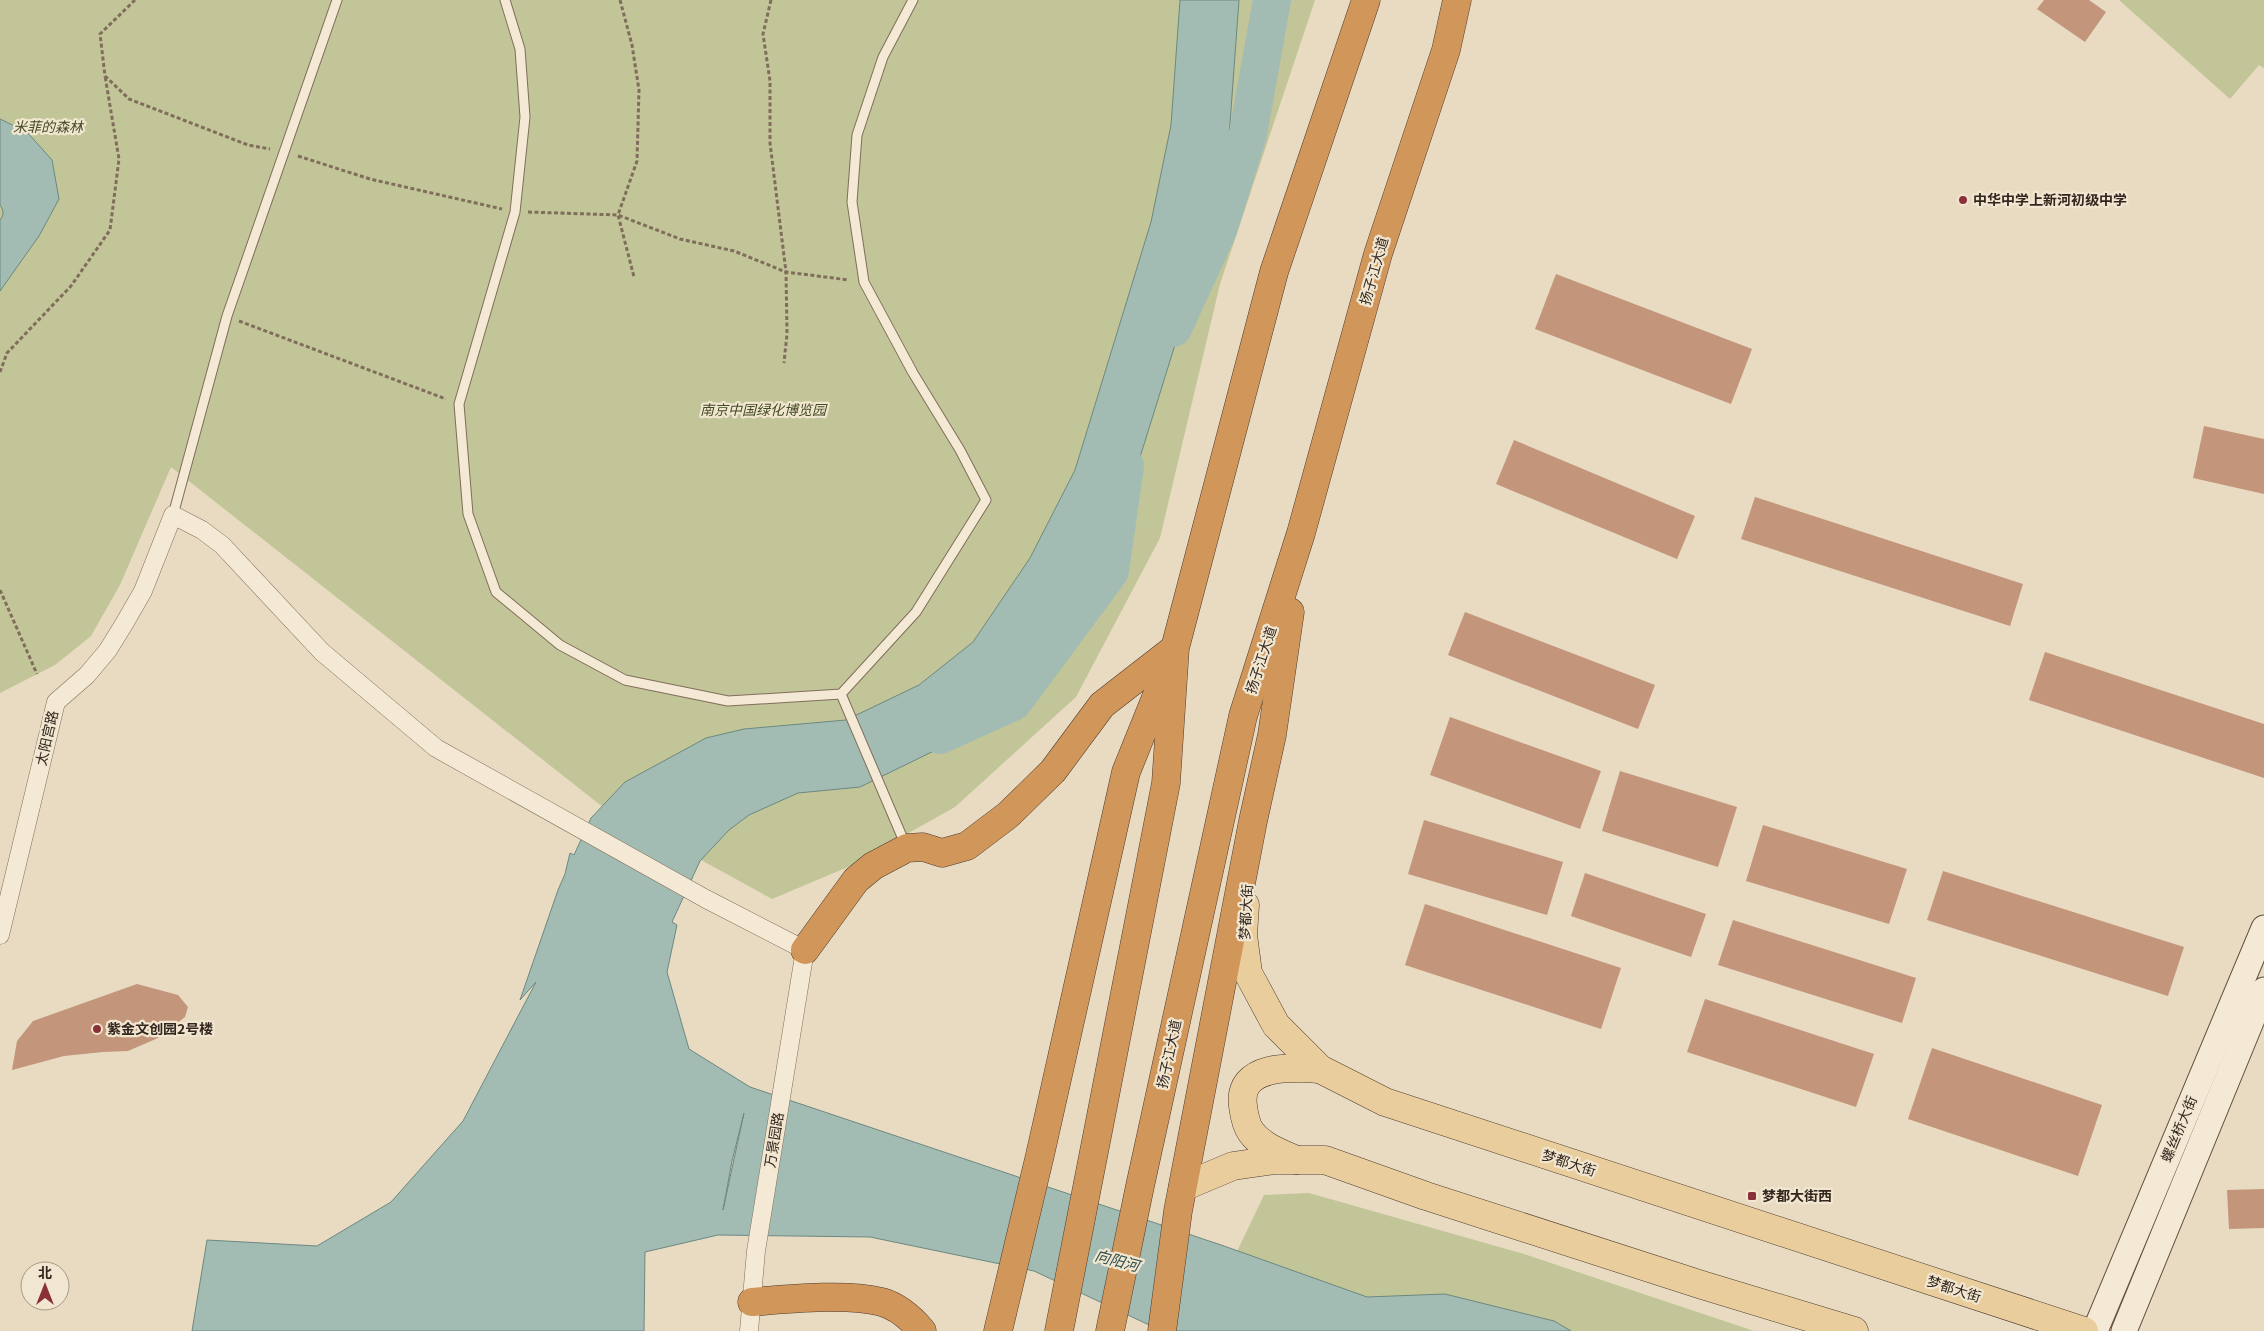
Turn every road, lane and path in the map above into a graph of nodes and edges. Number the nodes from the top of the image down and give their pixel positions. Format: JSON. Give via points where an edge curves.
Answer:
{"nodes":[{"id":1,"x":134,"y":0,"type":"edge"},
{"id":2,"x":338,"y":0,"type":"edge"},
{"id":3,"x":505,"y":0,"type":"edge"},
{"id":4,"x":620,"y":0,"type":"edge"},
{"id":5,"x":771,"y":0,"type":"edge"},
{"id":6,"x":913,"y":0,"type":"edge"},
{"id":7,"x":1366,"y":0,"type":"edge"},
{"id":8,"x":1457,"y":0,"type":"edge"},
{"id":9,"x":1472,"y":0,"type":"edge"},
{"id":10,"x":1446,"y":50,"type":"junction"},
{"id":11,"x":105,"y":76,"type":"junction"},
{"id":12,"x":284,"y":151,"type":"junction"},
{"id":13,"x":516,"y":212,"type":"junction"},
{"id":14,"x":618,"y":215,"type":"junction"},
{"id":15,"x":786,"y":272,"type":"junction"},
{"id":16,"x":634,"y":277,"type":"dead end"},
{"id":17,"x":864,"y":282,"type":"junction"},
{"id":18,"x":227,"y":316,"type":"junction"},
{"id":19,"x":784,"y":362,"type":"dead end"},
{"id":20,"x":0,"y":372,"type":"edge"},
{"id":21,"x":459,"y":404,"type":"junction"},
{"id":22,"x":173,"y":515,"type":"junction"},
{"id":23,"x":1301,"y":533,"type":"junction"},
{"id":24,"x":0,"y":590,"type":"edge"},
{"id":25,"x":1176,"y":648,"type":"junction"},
{"id":26,"x":37,"y":674,"type":"dead end"},
{"id":27,"x":841,"y":694,"type":"junction"},
{"id":28,"x":1253,"y":821,"type":"junction"},
{"id":29,"x":907,"y":848,"type":"junction"},
{"id":30,"x":2264,"y":928,"type":"edge"},
{"id":31,"x":0,"y":935,"type":"edge"},
{"id":32,"x":806,"y":950,"type":"junction"},
{"id":33,"x":2264,"y":990,"type":"edge"},
{"id":34,"x":1320,"y":1069,"type":"junction"},
{"id":35,"x":1296,"y":1160,"type":"junction"},
{"id":36,"x":1181,"y":1199,"type":"junction"},
{"id":37,"x":752,"y":1302,"type":"junction"},
{"id":38,"x":1000,"y":1323,"type":"edge"},
{"id":39,"x":1060,"y":1330,"type":"edge"},
{"id":40,"x":749,"y":1331,"type":"edge"},
{"id":41,"x":922,"y":1331,"type":"edge"},
{"id":42,"x":1110,"y":1331,"type":"edge"},
{"id":43,"x":1162,"y":1331,"type":"edge"},
{"id":44,"x":1854,"y":1331,"type":"edge"},
{"id":45,"x":2084,"y":1331,"type":"edge"},
{"id":46,"x":2095,"y":1331,"type":"edge"},
{"id":47,"x":2124,"y":1331,"type":"edge"}],
"edges":[{"from":1,"to":11,"type":"path","via":[[100,34]]},
{"from":2,"to":12,"type":"lane"},
{"from":3,"to":13,"type":"lane","via":[[520,50],[525,117]]},
{"from":4,"to":14,"type":"path","via":[[639,90],[637,162]]},
{"from":5,"to":15,"type":"path","via":[[763,34],[770,81],[770,143]]},
{"from":6,"to":17,"type":"lane","via":[[883,57],[856,135],[852,202]]},
{"from":7,"to":25,"type":"highway","via":[[1274,272]]},
{"from":8,"to":10,"type":"highway","name":"扬子江大道"},
{"from":9,"to":10,"type":"highway"},
{"from":10,"to":23,"type":"highway","name":"扬子江大道","via":[[1378,254]]},
{"from":11,"to":12,"type":"path","via":[[129,100],[248,145]]},
{"from":11,"to":20,"type":"path","via":[[119,159],[110,230],[70,286],[7,353]]},
{"from":12,"to":13,"type":"path","via":[[370,179]]},
{"from":12,"to":18,"type":"lane"},
{"from":13,"to":14,"type":"path"},
{"from":13,"to":21,"type":"lane"},
{"from":14,"to":15,"type":"path","via":[[680,238],[734,250]]},
{"from":14,"to":16,"type":"path"},
{"from":15,"to":17,"type":"path"},
{"from":15,"to":19,"type":"path"},
{"from":17,"to":27,"type":"lane","via":[[986,500],[916,612]]},
{"from":18,"to":21,"type":"path"},
{"from":18,"to":22,"type":"lane"},
{"from":21,"to":27,"type":"lane","via":[[468,514],[496,592],[560,645],[625,680],[728,700]]},
{"from":22,"to":31,"type":"street","name":"太阳宫路","via":[[143,591],[108,650],[87,675],[56,702]]},
{"from":22,"to":32,"type":"street","via":[[222,545],[322,652],[436,748],[706,899]]},
{"from":23,"to":28,"type":"highway","via":[[1272,735]]},
{"from":23,"to":42,"type":"highway","name":"扬子江大道","via":[[1242,716]]},
{"from":24,"to":26,"type":"path"},
{"from":25,"to":29,"type":"highway","via":[[1102,705],[1053,771],[1008,815],[967,846],[942,853]]},
{"from":25,"to":38,"type":"highway","via":[[1126,772]]},
{"from":25,"to":39,"type":"highway","via":[[1166,783]]},
{"from":27,"to":29,"type":"lane"},
{"from":28,"to":34,"type":"main road","name":"梦都大街","via":[[1242,936],[1248,973],[1276,1024]]},
{"from":28,"to":36,"type":"highway"},
{"from":29,"to":32,"type":"highway","via":[[873,866],[856,880]]},
{"from":30,"to":46,"type":"street","name":"螺丝桥大街"},
{"from":32,"to":37,"type":"street","name":"万景园路","via":[[756,1251]]},
{"from":33,"to":47,"type":"street","name":"螺丝桥大街"},
{"from":34,"to":35,"type":"main road","via":[[1291,1067],[1268,1070],[1253,1078],[1245,1089],[1242,1101],[1251,1132],[1268,1147]]},
{"from":34,"to":45,"type":"main road","name":"梦都大街","via":[[1385,1102]]},
{"from":35,"to":36,"type":"main road","via":[[1233,1166]]},
{"from":35,"to":44,"type":"main road","via":[[1325,1160],[1702,1286]]},
{"from":36,"to":43,"type":"highway"},
{"from":37,"to":40,"type":"street","name":"万景园路"},
{"from":37,"to":41,"type":"highway","via":[[846,1298],[882,1302],[909,1316]]}]}
